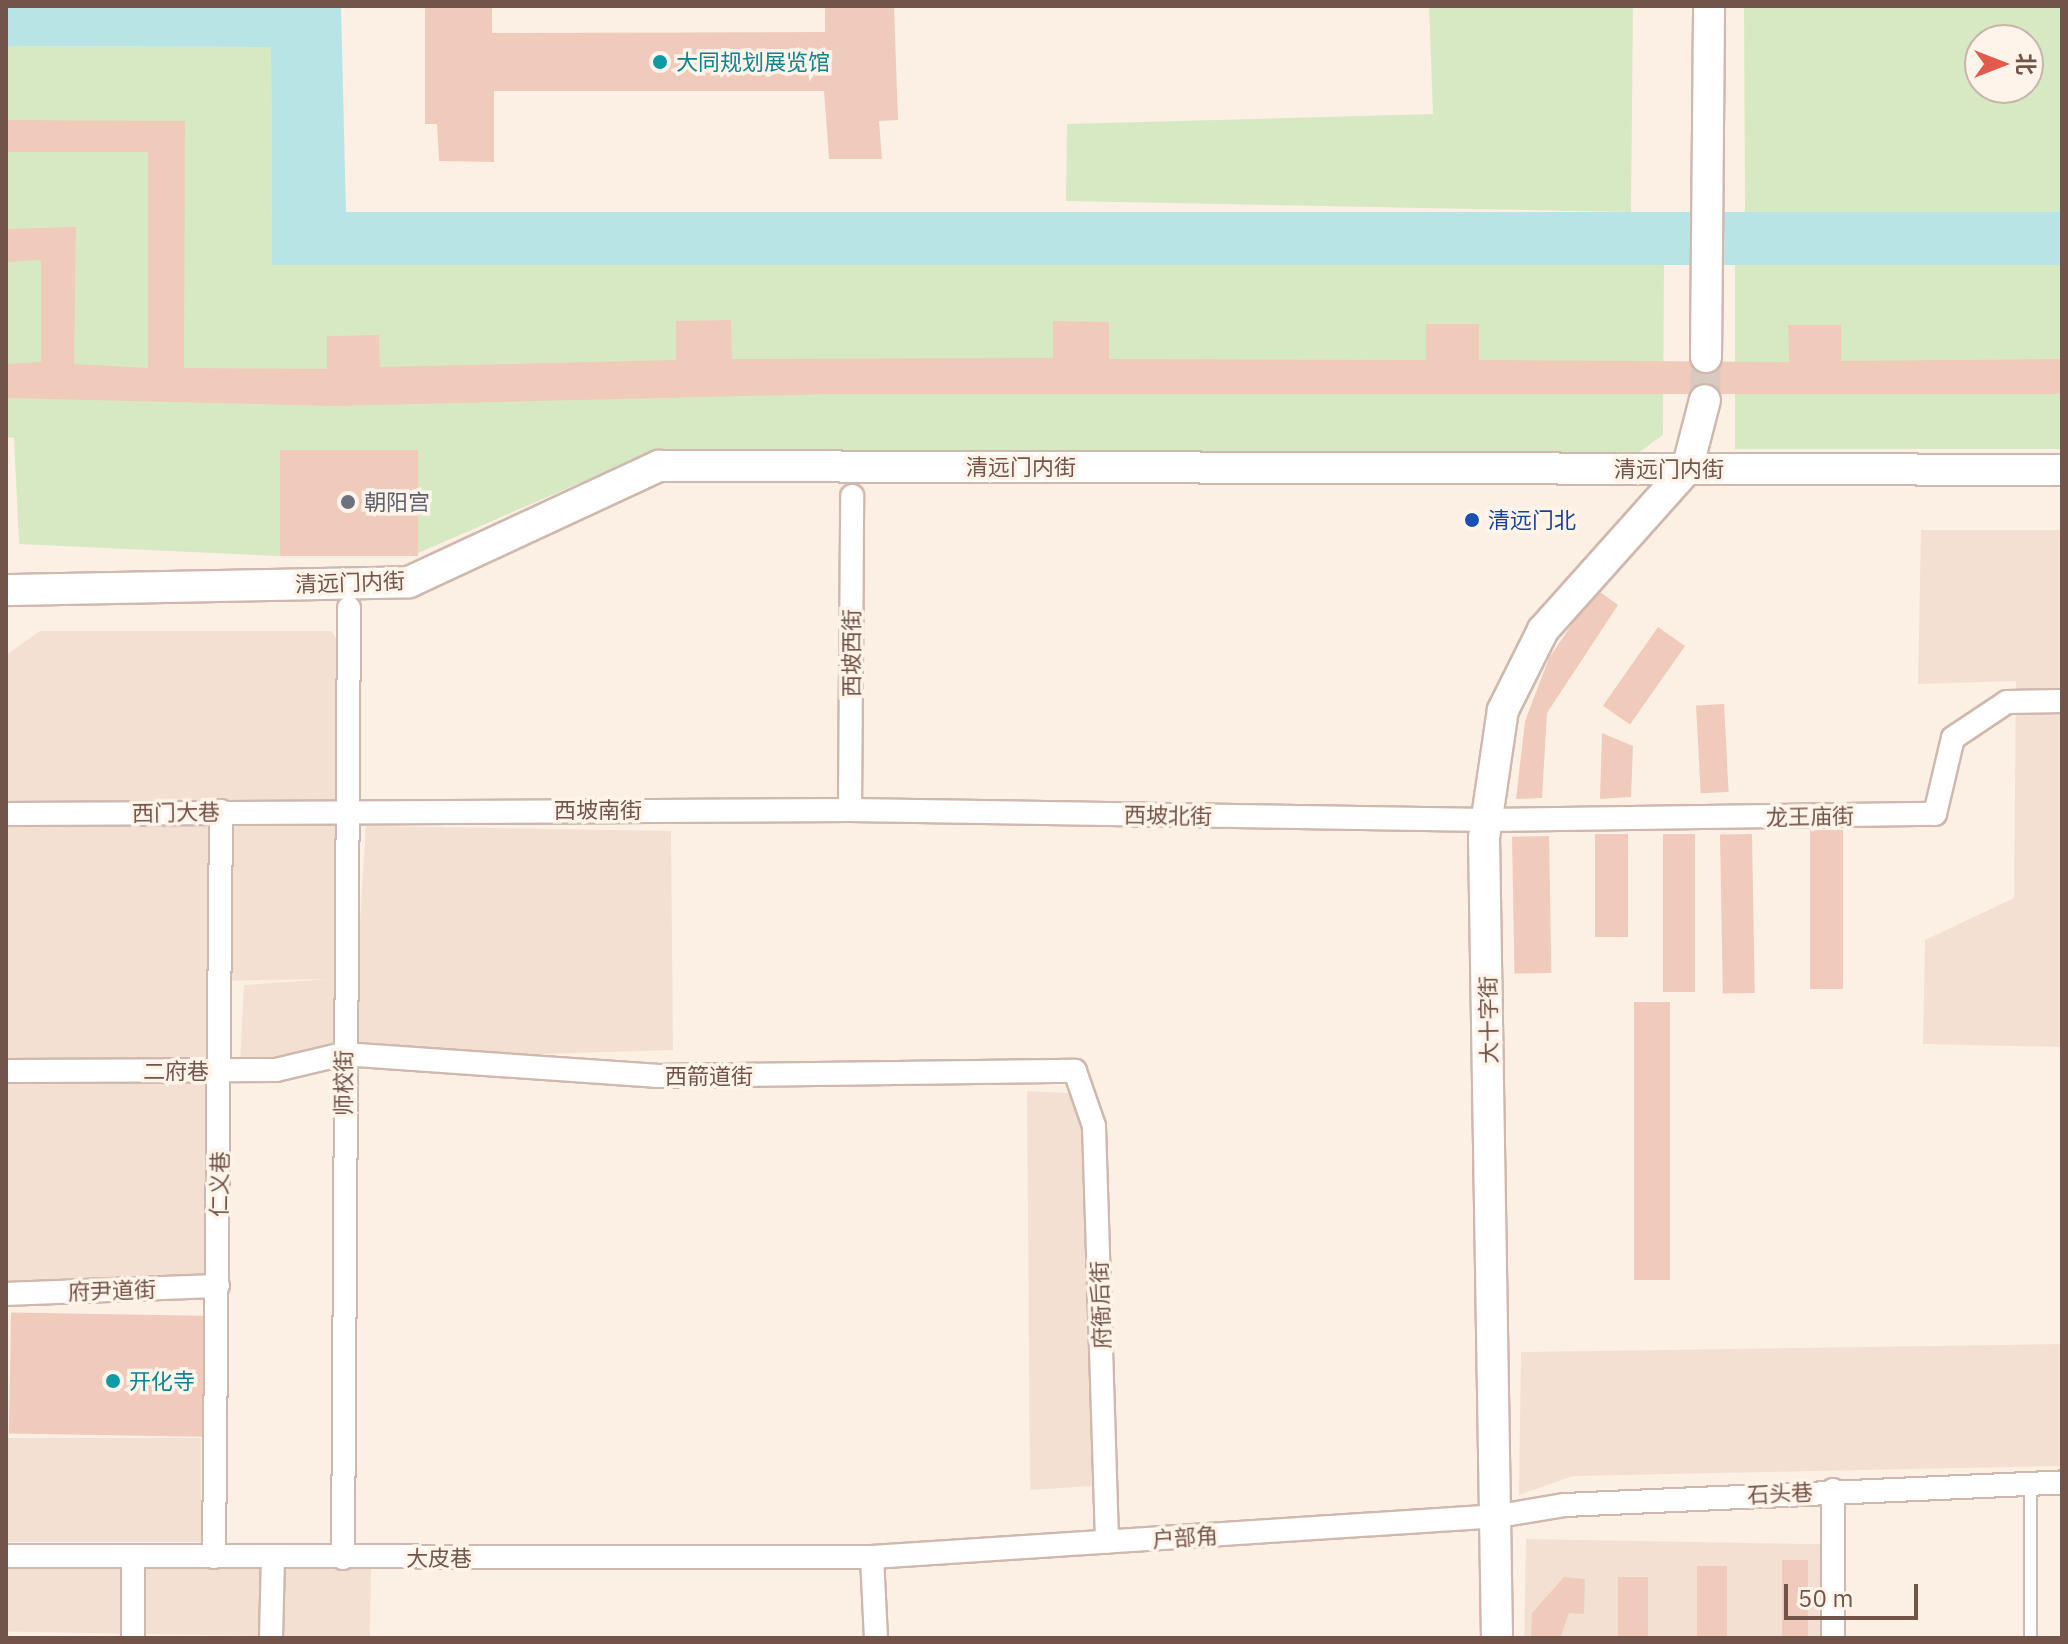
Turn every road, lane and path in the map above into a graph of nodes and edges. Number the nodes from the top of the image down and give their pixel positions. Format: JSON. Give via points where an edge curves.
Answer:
{"nodes":[{"id":1,"x":1709,"y":6,"type":"edge"},
{"id":2,"x":1705,"y":347,"type":"tunnel mouth"},
{"id":3,"x":1705,"y":400,"type":"tunnel mouth"},
{"id":4,"x":1687,"y":469,"type":"junction"},
{"id":5,"x":2062,"y":470,"type":"edge"},
{"id":6,"x":852,"y":496,"type":"dead end"},
{"id":7,"x":6,"y":590,"type":"edge"},
{"id":8,"x":349,"y":608,"type":"dead end"},
{"id":9,"x":2062,"y":701,"type":"edge"},
{"id":10,"x":850,"y":810,"type":"junction"},
{"id":11,"x":221,"y":811,"type":"junction"},
{"id":12,"x":346,"y":811,"type":"junction"},
{"id":13,"x":6,"y":814,"type":"edge"},
{"id":14,"x":1487,"y":820,"type":"junction"},
{"id":15,"x":343,"y":1054,"type":"junction"},
{"id":16,"x":6,"y":1071,"type":"edge"},
{"id":17,"x":221,"y":1071,"type":"junction"},
{"id":18,"x":1075,"y":1071,"type":"joint"},
{"id":19,"x":218,"y":1286,"type":"junction"},
{"id":20,"x":6,"y":1294,"type":"edge"},
{"id":21,"x":2062,"y":1482,"type":"edge"},
{"id":22,"x":2030,"y":1485,"type":"junction"},
{"id":23,"x":1833,"y":1490,"type":"junction"},
{"id":24,"x":1499,"y":1516,"type":"junction"},
{"id":25,"x":1107,"y":1542,"type":"junction"},
{"id":26,"x":6,"y":1556,"type":"edge"},
{"id":27,"x":133,"y":1557,"type":"junction"},
{"id":28,"x":214,"y":1557,"type":"junction"},
{"id":29,"x":872,"y":1557,"type":"junction"},
{"id":30,"x":273,"y":1558,"type":"junction"},
{"id":31,"x":343,"y":1558,"type":"junction"},
{"id":32,"x":133,"y":1638,"type":"edge"},
{"id":33,"x":271,"y":1638,"type":"edge"},
{"id":34,"x":876,"y":1638,"type":"edge"},
{"id":35,"x":1497,"y":1638,"type":"edge"},
{"id":36,"x":1833,"y":1638,"type":"edge"},
{"id":37,"x":2030,"y":1638,"type":"edge"}],
"edges":[{"from":1,"to":2,"type":"main road"},
{"from":3,"to":4,"type":"main road"},
{"from":4,"to":5,"type":"main road","name":"清远门内街"},
{"from":4,"to":7,"type":"main road","name":"清远门内街","via":[[659,466],[409,582]]},
{"from":4,"to":14,"type":"main road","name":"大十字街","via":[[1543,630],[1503,710]]},
{"from":6,"to":10,"type":"street","name":"西坡西街"},
{"from":8,"to":12,"type":"street","name":"师校街"},
{"from":9,"to":14,"type":"street","name":"龙王庙街","via":[[2007,702],[1953,738],[1935,814]]},
{"from":10,"to":12,"type":"street","name":"西坡南街"},
{"from":10,"to":14,"type":"street","name":"西坡北街"},
{"from":11,"to":12,"type":"street","name":"西门大巷"},
{"from":11,"to":13,"type":"street","name":"西门大巷"},
{"from":11,"to":17,"type":"street","name":"仁义巷"},
{"from":12,"to":15,"type":"street","name":"师校街"},
{"from":14,"to":24,"type":"main road","name":"大十字街"},
{"from":15,"to":17,"type":"street","name":"二府巷","via":[[276,1070]]},
{"from":15,"to":18,"type":"street","name":"西箭道街","via":[[655,1076]]},
{"from":15,"to":31,"type":"street","name":"师校街"},
{"from":16,"to":17,"type":"street","name":"二府巷"},
{"from":17,"to":19,"type":"street","name":"仁义巷"},
{"from":18,"to":25,"type":"street","name":"府衙后街","via":[[1094,1126]]},
{"from":19,"to":20,"type":"street","name":"府尹道街"},
{"from":19,"to":28,"type":"street","name":"仁义巷"},
{"from":21,"to":22,"type":"street","name":"石头巷"},
{"from":22,"to":23,"type":"street","name":"石头巷"},
{"from":22,"to":37,"type":"lane"},
{"from":23,"to":24,"type":"street","name":"石头巷","via":[[1565,1505]]},
{"from":23,"to":36,"type":"street"},
{"from":24,"to":25,"type":"street","name":"户部角"},
{"from":24,"to":35,"type":"main road","name":"大十字街"},
{"from":25,"to":29,"type":"street","name":"户部角"},
{"from":26,"to":27,"type":"street","name":"大皮巷"},
{"from":27,"to":28,"type":"street","name":"大皮巷"},
{"from":27,"to":32,"type":"street"},
{"from":28,"to":30,"type":"street","name":"大皮巷"},
{"from":29,"to":31,"type":"street","name":"大皮巷"},
{"from":29,"to":34,"type":"street"},
{"from":30,"to":31,"type":"street","name":"大皮巷"},
{"from":30,"to":33,"type":"street"}]}
